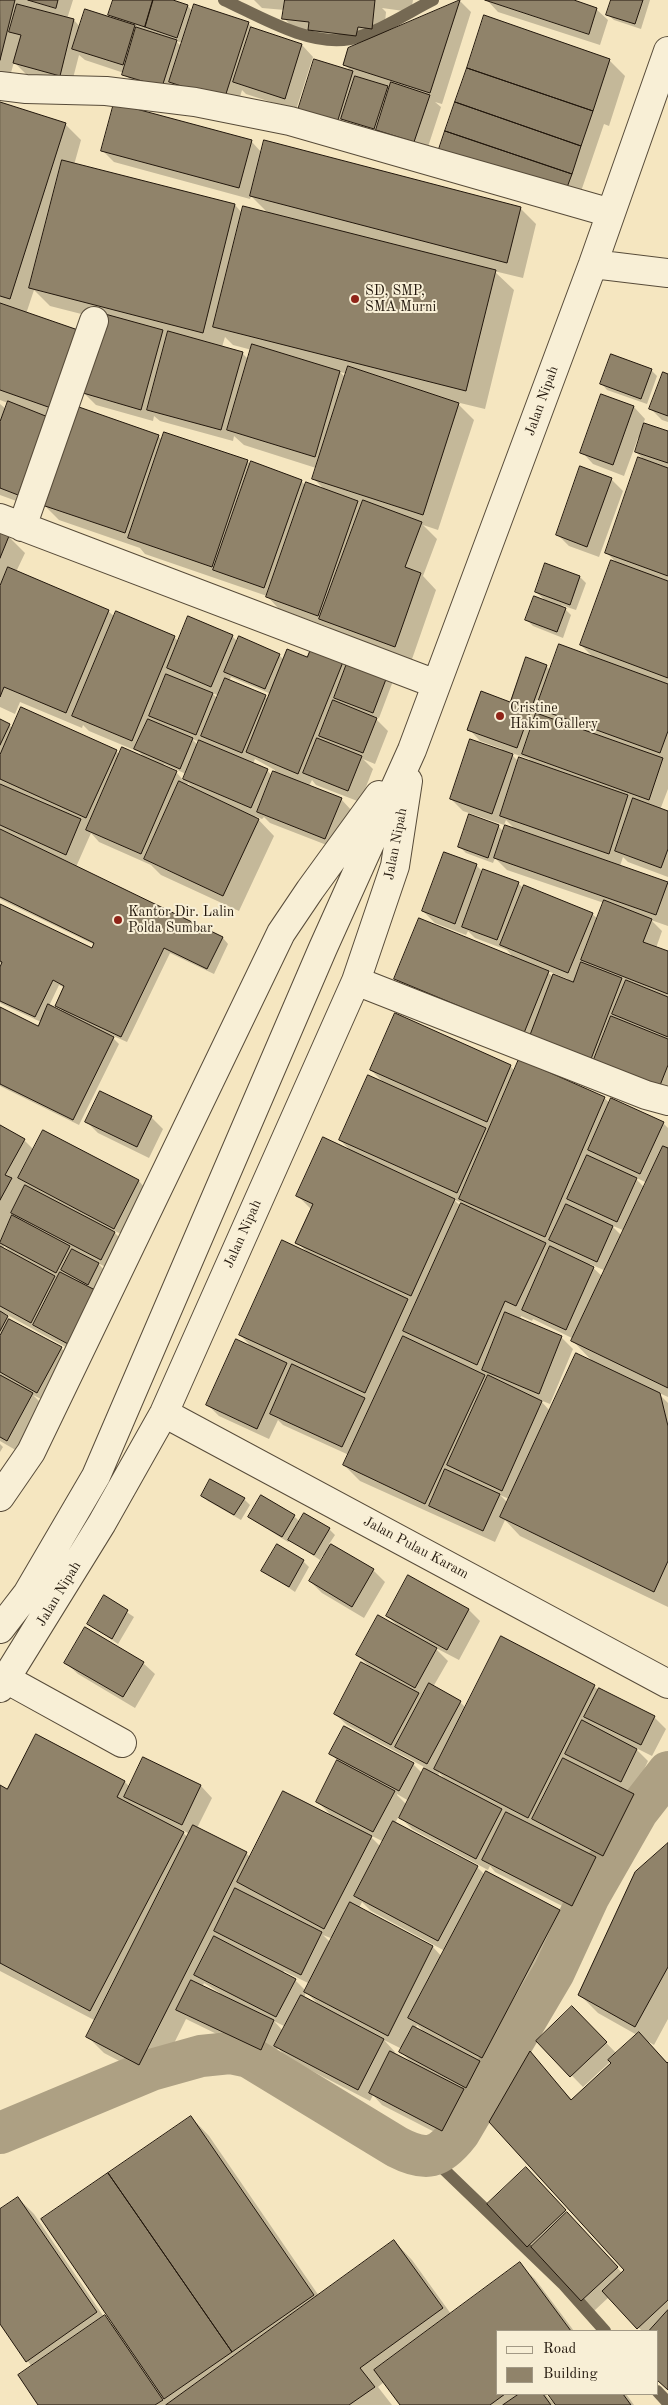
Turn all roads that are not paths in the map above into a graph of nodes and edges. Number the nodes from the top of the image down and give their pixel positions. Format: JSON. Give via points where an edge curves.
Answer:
{"nodes":[{"id":1,"x":668,"y":51,"type":"edge"},
{"id":2,"x":0,"y":86,"type":"edge"},
{"id":3,"x":611,"y":213,"type":"junction"},
{"id":4,"x":593,"y":264,"type":"junction"},
{"id":5,"x":668,"y":273,"type":"edge"},
{"id":6,"x":94,"y":321,"type":"dead end"},
{"id":7,"x":11,"y":522,"type":"edge"},
{"id":8,"x":436,"y":684,"type":"junction"},
{"id":9,"x":412,"y":750,"type":"junction"},
{"id":10,"x":356,"y":982,"type":"junction"},
{"id":11,"x":668,"y":1101,"type":"edge"},
{"id":12,"x":164,"y":1413,"type":"junction"},
{"id":13,"x":0,"y":1497,"type":"edge"},
{"id":14,"x":0,"y":1629,"type":"edge"},
{"id":15,"x":3,"y":1684,"type":"edge"},
{"id":16,"x":668,"y":1684,"type":"edge"},
{"id":17,"x":122,"y":1743,"type":"dead end"}],
"edges":[{"from":1,"to":3,"type":"street","name":"Jalan Nipah"},
{"from":2,"to":3,"type":"street","via":[[106,91],[195,102],[262,115]]},
{"from":3,"to":4,"type":"street","name":"Jalan Nipah"},
{"from":4,"to":5,"type":"street"},
{"from":4,"to":8,"type":"street","name":"Jalan Nipah"},
{"from":6,"to":7,"type":"street"},
{"from":7,"to":8,"type":"street"},
{"from":8,"to":9,"type":"street","name":"Jalan Nipah"},
{"from":9,"to":10,"type":"street","name":"Jalan Nipah","via":[[395,866]]},
{"from":9,"to":13,"type":"street","name":"Jalan Nipah","via":[[281,934],[31,1452]]},
{"from":9,"to":14,"type":"street","name":"Jalan Nipah","via":[[323,948],[96,1476],[27,1594]]},
{"from":10,"to":11,"type":"street"},
{"from":10,"to":12,"type":"street","name":"Jalan Nipah"},
{"from":12,"to":15,"type":"street","name":"Jalan Nipah","via":[[102,1523]]},
{"from":12,"to":16,"type":"street","name":"Jalan Pulau Karam"},
{"from":15,"to":17,"type":"street"}]}
